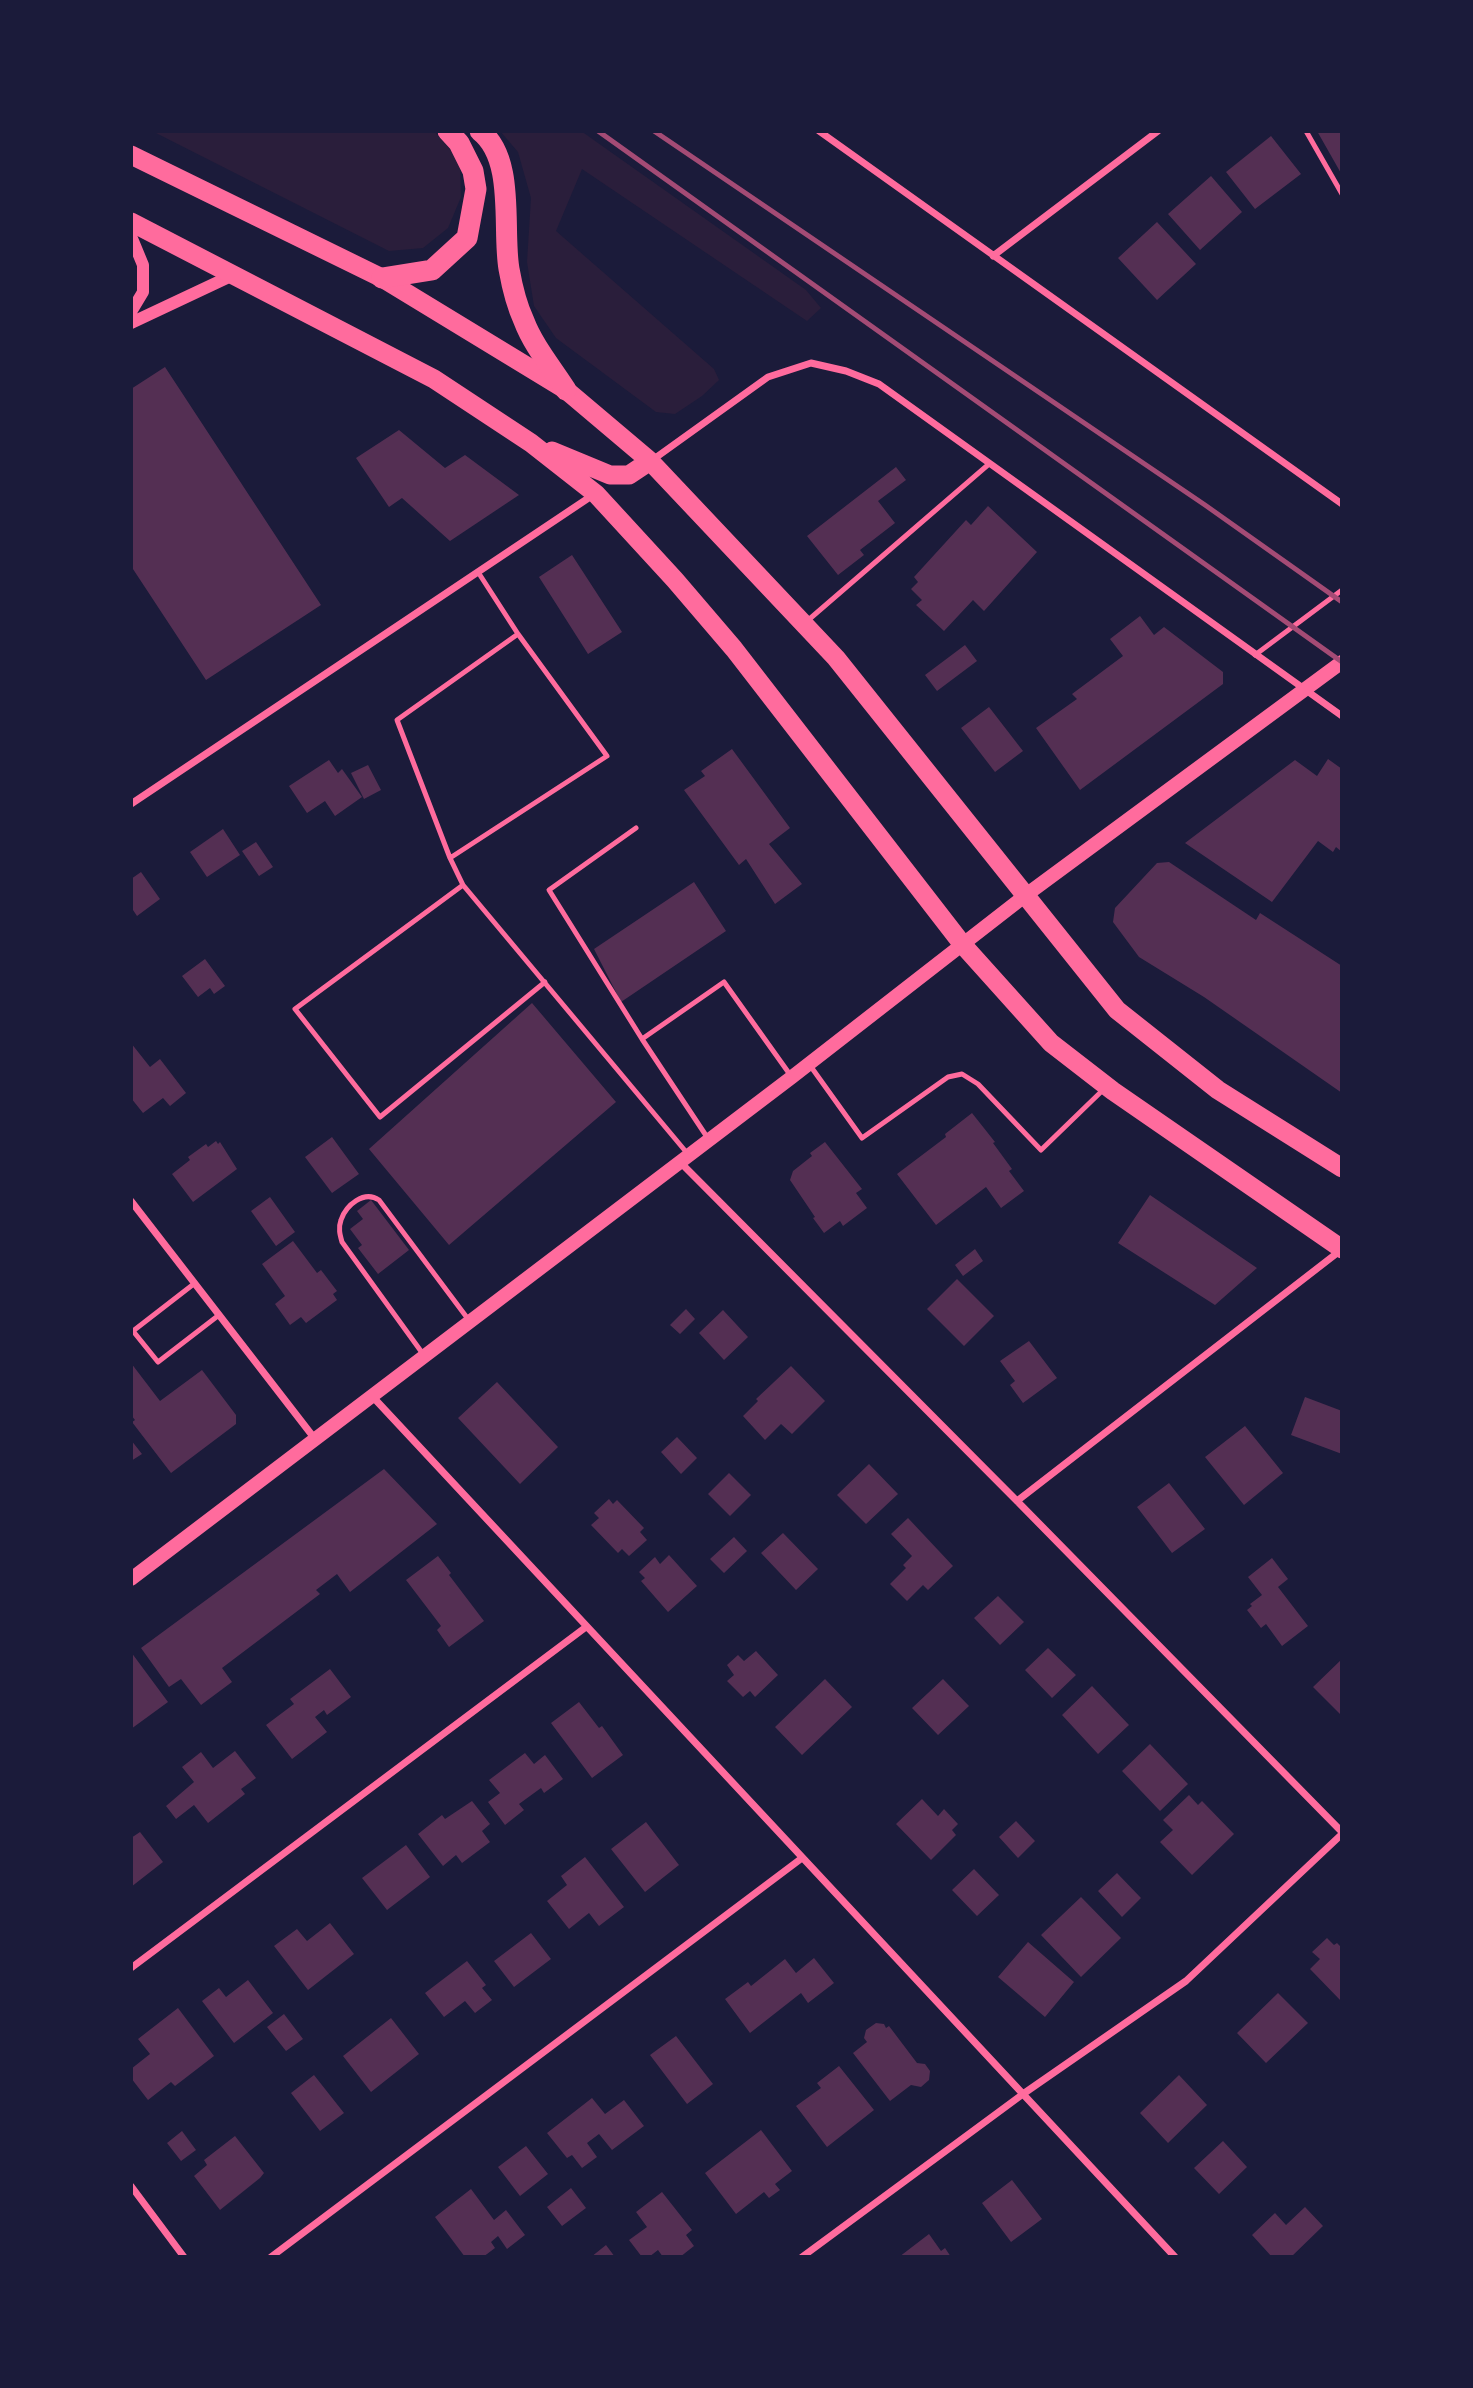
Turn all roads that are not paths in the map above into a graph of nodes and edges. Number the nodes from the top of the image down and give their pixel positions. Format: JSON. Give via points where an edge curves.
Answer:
{"nodes":[{"id":1,"x":447,"y":131,"type":"edge"},
{"id":2,"x":480,"y":131,"type":"edge"},
{"id":3,"x":819,"y":131,"type":"edge"},
{"id":4,"x":1158,"y":131,"type":"edge"},
{"id":5,"x":1306,"y":131,"type":"edge"},
{"id":6,"x":131,"y":155,"type":"edge"},
{"id":7,"x":1342,"y":194,"type":"edge"},
{"id":8,"x":131,"y":222,"type":"edge"},
{"id":9,"x":131,"y":236,"type":"edge"},
{"id":10,"x":993,"y":256,"type":"junction"},
{"id":11,"x":233,"y":275,"type":"junction"},
{"id":12,"x":382,"y":278,"type":"junction"},
{"id":13,"x":131,"y":312,"type":"edge"},
{"id":14,"x":131,"y":323,"type":"edge"},
{"id":15,"x":566,"y":390,"type":"junction"},
{"id":16,"x":531,"y":443,"type":"junction"},
{"id":17,"x":650,"y":461,"type":"junction"},
{"id":18,"x":989,"y":464,"type":"junction"},
{"id":19,"x":596,"y":494,"type":"junction"},
{"id":20,"x":1342,"y":504,"type":"edge"},
{"id":21,"x":478,"y":572,"type":"junction"},
{"id":22,"x":1342,"y":590,"type":"edge"},
{"id":23,"x":804,"y":624,"type":"junction"},
{"id":24,"x":518,"y":634,"type":"junction"},
{"id":25,"x":1255,"y":655,"type":"junction"},
{"id":26,"x":1342,"y":662,"type":"edge"},
{"id":27,"x":1304,"y":690,"type":"junction"},
{"id":28,"x":1342,"y":716,"type":"edge"},
{"id":29,"x":131,"y":804,"type":"edge"},
{"id":30,"x":636,"y":828,"type":"dead end"},
{"id":31,"x":450,"y":858,"type":"junction"},
{"id":32,"x":463,"y":885,"type":"junction"},
{"id":33,"x":1026,"y":895,"type":"junction"},
{"id":34,"x":962,"y":945,"type":"junction"},
{"id":35,"x":545,"y":982,"type":"junction"},
{"id":36,"x":642,"y":1039,"type":"junction"},
{"id":37,"x":810,"y":1064,"type":"junction"},
{"id":38,"x":792,"y":1077,"type":"junction"},
{"id":39,"x":1107,"y":1087,"type":"junction"},
{"id":40,"x":709,"y":1140,"type":"junction"},
{"id":41,"x":684,"y":1159,"type":"junction"},
{"id":42,"x":1342,"y":1168,"type":"edge"},
{"id":43,"x":131,"y":1201,"type":"edge"},
{"id":44,"x":1342,"y":1250,"type":"edge"},
{"id":45,"x":194,"y":1283,"type":"junction"},
{"id":46,"x":219,"y":1315,"type":"junction"},
{"id":47,"x":470,"y":1322,"type":"junction"},
{"id":48,"x":132,"y":1332,"type":"edge"},
{"id":49,"x":425,"y":1356,"type":"junction"},
{"id":50,"x":372,"y":1396,"type":"junction"},
{"id":51,"x":316,"y":1439,"type":"junction"},
{"id":52,"x":1017,"y":1501,"type":"junction"},
{"id":53,"x":131,"y":1579,"type":"edge"},
{"id":54,"x":586,"y":1627,"type":"junction"},
{"id":55,"x":1342,"y":1833,"type":"edge"},
{"id":56,"x":802,"y":1858,"type":"junction"},
{"id":57,"x":131,"y":1968,"type":"edge"},
{"id":58,"x":1023,"y":2094,"type":"junction"},
{"id":59,"x":131,"y":2186,"type":"edge"},
{"id":60,"x":184,"y":2257,"type":"edge"},
{"id":61,"x":271,"y":2257,"type":"edge"},
{"id":62,"x":802,"y":2257,"type":"edge"},
{"id":63,"x":1175,"y":2257,"type":"edge"}],
"edges":[{"from":1,"to":12,"type":"highway","via":[[473,170],[476,189],[467,238],[432,270]]},
{"from":2,"to":15,"type":"highway","via":[[499,159],[509,269],[524,322]]},
{"from":3,"to":10,"type":"street"},
{"from":4,"to":10,"type":"street"},
{"from":5,"to":7,"type":"lane"},
{"from":6,"to":12,"type":"highway"},
{"from":8,"to":11,"type":"highway"},
{"from":9,"to":13,"type":"street","via":[[143,265],[143,292]]},
{"from":10,"to":20,"type":"street"},
{"from":11,"to":14,"type":"street"},
{"from":11,"to":16,"type":"highway","via":[[434,379]]},
{"from":12,"to":15,"type":"highway"},
{"from":15,"to":17,"type":"highway"},
{"from":16,"to":17,"type":"highway","via":[[610,475],[629,475]]},
{"from":16,"to":19,"type":"highway"},
{"from":17,"to":18,"type":"street","via":[[768,377],[811,363],[879,384]]},
{"from":17,"to":23,"type":"highway"},
{"from":18,"to":23,"type":"lane"},
{"from":18,"to":25,"type":"street"},
{"from":19,"to":21,"type":"street"},
{"from":19,"to":34,"type":"highway","via":[[734,649]]},
{"from":21,"to":24,"type":"lane"},
{"from":21,"to":29,"type":"street"},
{"from":22,"to":25,"type":"lane"},
{"from":23,"to":33,"type":"highway"},
{"from":24,"to":31,"type":"lane","via":[[397,720]]},
{"from":24,"to":31,"type":"lane","via":[[607,756]]},
{"from":25,"to":27,"type":"street"},
{"from":26,"to":27,"type":"main road"},
{"from":27,"to":28,"type":"street"},
{"from":27,"to":33,"type":"main road"},
{"from":30,"to":36,"type":"lane","via":[[549,891]]},
{"from":31,"to":32,"type":"lane"},
{"from":32,"to":35,"type":"lane"},
{"from":32,"to":35,"type":"lane","via":[[295,1009],[380,1117]]},
{"from":33,"to":34,"type":"main road"},
{"from":33,"to":42,"type":"highway","via":[[1117,1010],[1218,1090]]},
{"from":34,"to":37,"type":"main road"},
{"from":34,"to":39,"type":"highway","via":[[1051,1043]]},
{"from":35,"to":41,"type":"lane"},
{"from":36,"to":38,"type":"lane","via":[[724,982]]},
{"from":36,"to":40,"type":"lane"},
{"from":37,"to":38,"type":"main road"},
{"from":37,"to":39,"type":"lane","via":[[862,1138],[948,1077],[962,1074],[978,1084],[1041,1150]]},
{"from":38,"to":40,"type":"main road"},
{"from":39,"to":44,"type":"highway"},
{"from":40,"to":41,"type":"main road"},
{"from":41,"to":47,"type":"main road"},
{"from":41,"to":52,"type":"street"},
{"from":43,"to":45,"type":"street"},
{"from":44,"to":52,"type":"street"},
{"from":45,"to":46,"type":"street"},
{"from":45,"to":48,"type":"lane"},
{"from":46,"to":48,"type":"lane","via":[[158,1362]]},
{"from":46,"to":51,"type":"street"},
{"from":47,"to":49,"type":"main road"},
{"from":47,"to":49,"type":"lane","via":[[379,1200],[364,1195],[341,1218],[342,1242]]},
{"from":49,"to":50,"type":"main road"},
{"from":50,"to":51,"type":"main road"},
{"from":50,"to":54,"type":"street"},
{"from":51,"to":53,"type":"main road"},
{"from":52,"to":55,"type":"street"},
{"from":54,"to":56,"type":"street"},
{"from":54,"to":57,"type":"street"},
{"from":55,"to":58,"type":"street","via":[[1186,1981]]},
{"from":56,"to":58,"type":"street"},
{"from":56,"to":61,"type":"street"},
{"from":58,"to":62,"type":"street"},
{"from":58,"to":63,"type":"street"},
{"from":59,"to":60,"type":"street"}]}
